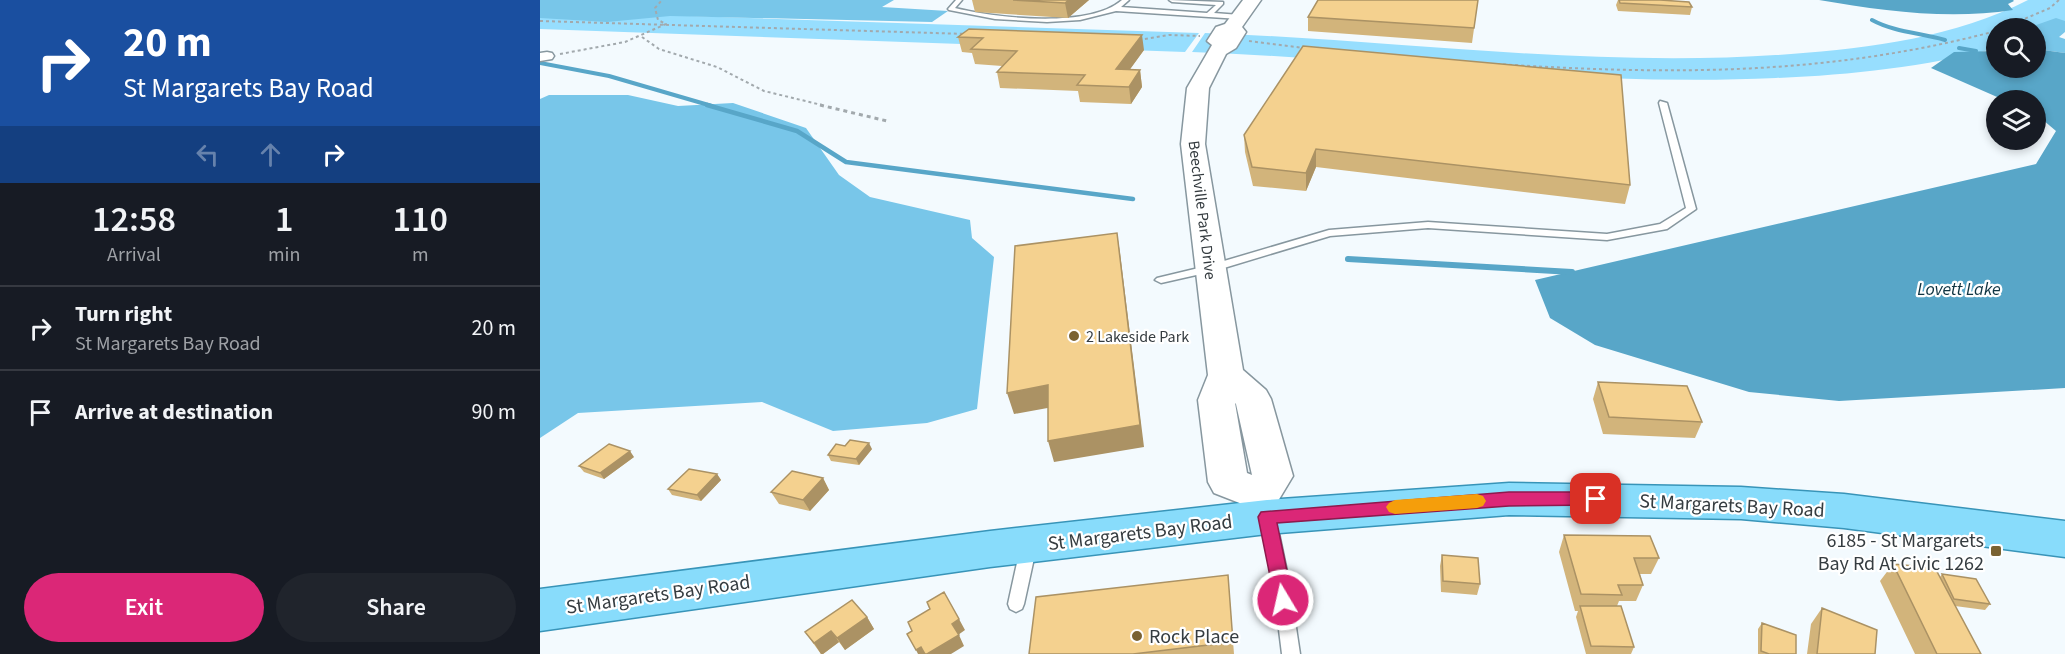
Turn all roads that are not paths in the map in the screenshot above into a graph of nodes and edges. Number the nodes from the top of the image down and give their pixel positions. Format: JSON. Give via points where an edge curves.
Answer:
{"nodes":[{"id":1,"x":958,"y":0,"type":"edge"},
{"id":2,"x":1126,"y":0,"type":"edge"},
{"id":3,"x":1172,"y":0,"type":"edge"},
{"id":4,"x":1252,"y":0,"type":"edge"},
{"id":5,"x":1116,"y":9,"type":"junction"},
{"id":6,"x":1209,"y":15,"type":"junction"},
{"id":7,"x":1228,"y":34,"type":"junction"},
{"id":8,"x":1663,"y":103,"type":"dead end"},
{"id":9,"x":1210,"y":269,"type":"junction"},
{"id":10,"x":1161,"y":280,"type":"dead end"},
{"id":11,"x":1264,"y":506,"type":"junction"},
{"id":12,"x":2065,"y":539,"type":"edge"},
{"id":13,"x":1029,"y":545,"type":"junction"},
{"id":14,"x":1016,"y":604,"type":"dead end"},
{"id":15,"x":540,"y":610,"type":"edge"},
{"id":16,"x":1291,"y":654,"type":"edge"}],
"edges":[{"from":1,"to":5,"type":"lane","via":[[951,9],[1030,18],[1074,19]]},
{"from":2,"to":5,"type":"lane"},
{"from":3,"to":6,"type":"lane","via":[[1221,3]]},
{"from":4,"to":7,"type":"street","name":"Beechville Park Drive"},
{"from":5,"to":6,"type":"lane"},
{"from":6,"to":7,"type":"lane"},
{"from":7,"to":9,"type":"street","name":"Beechville Park Drive","via":[[1198,88],[1194,115],[1193,144]]},
{"from":8,"to":9,"type":"lane","via":[[1690,209],[1663,227],[1607,237],[1428,225],[1340,232]]},
{"from":9,"to":10,"type":"lane"},
{"from":9,"to":11,"type":"street","name":"Beechville Park Drive","via":[[1226,375],[1216,400],[1228,482]]},
{"from":11,"to":12,"type":"main road","name":"St Margarets Bay Road","via":[[1630,499],[1844,511]]},
{"from":11,"to":13,"type":"main road","name":"St Margarets Bay Road"},
{"from":11,"to":16,"type":"lane","via":[[1281,581]]},
{"from":13,"to":14,"type":"lane"},
{"from":13,"to":15,"type":"main road","name":"St Margarets Bay Road"}]}
